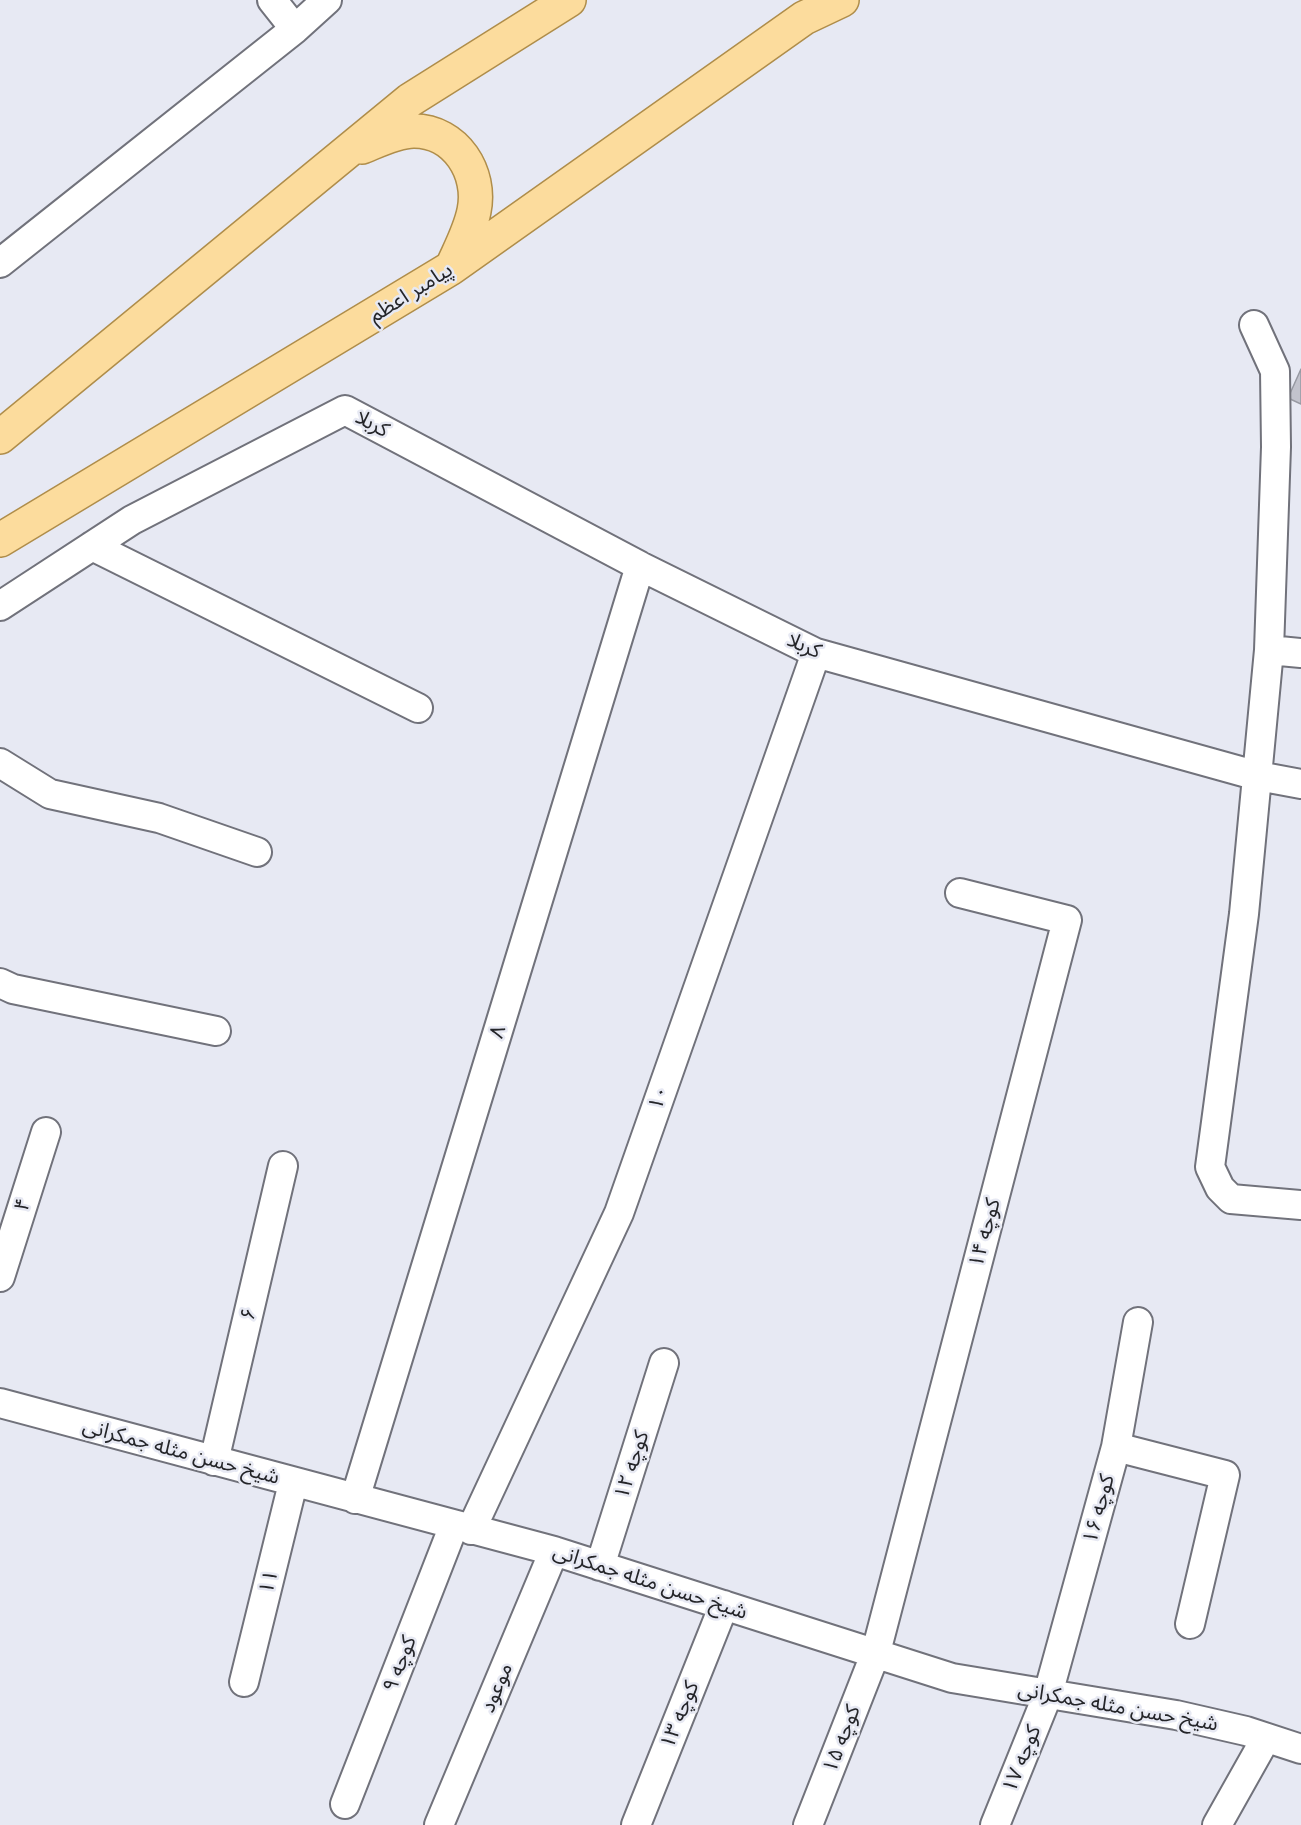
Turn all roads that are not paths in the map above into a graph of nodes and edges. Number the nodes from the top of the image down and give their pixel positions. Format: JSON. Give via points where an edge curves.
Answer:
{"nodes":[{"id":1,"x":273,"y":0,"type":"edge"},
{"id":2,"x":327,"y":0,"type":"edge"},
{"id":3,"x":569,"y":0,"type":"edge"},
{"id":4,"x":842,"y":0,"type":"edge"},
{"id":5,"x":295,"y":29,"type":"junction"},
{"id":6,"x":339,"y":157,"type":"junction"},
{"id":7,"x":0,"y":263,"type":"edge"},
{"id":8,"x":451,"y":268,"type":"junction"},
{"id":9,"x":1254,"y":325,"type":"dead end"},
{"id":10,"x":0,"y":437,"type":"edge"},
{"id":11,"x":0,"y":540,"type":"edge"},
{"id":12,"x":92,"y":546,"type":"junction"},
{"id":13,"x":640,"y":566,"type":"junction"},
{"id":14,"x":0,"y":606,"type":"edge"},
{"id":15,"x":1269,"y":650,"type":"junction"},
{"id":16,"x":816,"y":653,"type":"junction"},
{"id":17,"x":1301,"y":653,"type":"edge"},
{"id":18,"x":418,"y":708,"type":"dead end"},
{"id":19,"x":0,"y":763,"type":"edge"},
{"id":20,"x":1258,"y":776,"type":"junction"},
{"id":21,"x":1301,"y":784,"type":"edge"},
{"id":22,"x":257,"y":852,"type":"dead end"},
{"id":23,"x":960,"y":893,"type":"dead end"},
{"id":24,"x":0,"y":983,"type":"edge"},
{"id":25,"x":216,"y":1031,"type":"dead end"},
{"id":26,"x":46,"y":1132,"type":"dead end"},
{"id":27,"x":283,"y":1166,"type":"dead end"},
{"id":28,"x":1301,"y":1204,"type":"edge"},
{"id":29,"x":0,"y":1277,"type":"edge"},
{"id":30,"x":1138,"y":1322,"type":"dead end"},
{"id":31,"x":664,"y":1363,"type":"dead end"},
{"id":32,"x":0,"y":1402,"type":"edge"},
{"id":33,"x":1116,"y":1447,"type":"junction"},
{"id":34,"x":214,"y":1461,"type":"junction"},
{"id":35,"x":293,"y":1482,"type":"junction"},
{"id":36,"x":356,"y":1499,"type":"junction"},
{"id":37,"x":463,"y":1527,"type":"junction"},
{"id":38,"x":554,"y":1551,"type":"junction"},
{"id":39,"x":600,"y":1566,"type":"junction"},
{"id":40,"x":724,"y":1605,"type":"junction"},
{"id":41,"x":1190,"y":1624,"type":"dead end"},
{"id":42,"x":876,"y":1652,"type":"junction"},
{"id":43,"x":244,"y":1682,"type":"dead end"},
{"id":44,"x":1048,"y":1694,"type":"junction"},
{"id":45,"x":1266,"y":1738,"type":"junction"},
{"id":46,"x":1301,"y":1749,"type":"edge"},
{"id":47,"x":345,"y":1804,"type":"dead end"},
{"id":48,"x":439,"y":1825,"type":"edge"},
{"id":49,"x":636,"y":1825,"type":"edge"},
{"id":50,"x":808,"y":1825,"type":"edge"},
{"id":51,"x":995,"y":1825,"type":"edge"},
{"id":52,"x":1217,"y":1825,"type":"edge"}],
"edges":[{"from":1,"to":5,"type":"street"},
{"from":2,"to":5,"type":"street"},
{"from":3,"to":6,"type":"main road","via":[[410,100]]},
{"from":4,"to":8,"type":"main road","name":"پیامبر اعظم","via":[[804,18]]},
{"from":5,"to":7,"type":"street"},
{"from":6,"to":8,"type":"main road","via":[[380,139],[414,131],[438,136],[461,152],[473,172],[475,209]]},
{"from":6,"to":10,"type":"main road"},
{"from":8,"to":11,"type":"main road","name":"پیامبر اعظم"},
{"from":9,"to":15,"type":"street","via":[[1275,371]]},
{"from":12,"to":13,"type":"street","name":"کربلا","via":[[132,520],[345,410]]},
{"from":12,"to":14,"type":"street"},
{"from":12,"to":18,"type":"street"},
{"from":13,"to":16,"type":"street","name":"کربلا"},
{"from":13,"to":36,"type":"street","name":"۸"},
{"from":15,"to":17,"type":"street"},
{"from":15,"to":20,"type":"street"},
{"from":16,"to":20,"type":"street","name":"کربلا"},
{"from":16,"to":37,"type":"street","name":"۱۰","via":[[619,1213]]},
{"from":19,"to":22,"type":"street","via":[[50,794],[159,818]]},
{"from":20,"to":21,"type":"street","name":"کربلا"},
{"from":20,"to":28,"type":"street","via":[[1210,1167],[1220,1188],[1231,1199]]},
{"from":23,"to":42,"type":"street","name":"کوچه ۱۴","via":[[1067,920]]},
{"from":24,"to":25,"type":"street","via":[[13,989]]},
{"from":26,"to":29,"type":"street","name":"۴"},
{"from":27,"to":34,"type":"street","name":"۶"},
{"from":30,"to":33,"type":"street","name":"کوچه ۱۶"},
{"from":31,"to":39,"type":"street","name":"کوچه ۱۲"},
{"from":32,"to":34,"type":"street","name":"شیخ حسن مثله جمکرانی"},
{"from":33,"to":41,"type":"street","via":[[1225,1475]]},
{"from":33,"to":44,"type":"street","name":"کوچه ۱۶"},
{"from":34,"to":35,"type":"street","name":"شیخ حسن مثله جمکرانی"},
{"from":35,"to":36,"type":"street","name":"شیخ حسن مثله جمکرانی"},
{"from":35,"to":43,"type":"street","name":"۱۱"},
{"from":36,"to":37,"type":"street","name":"شیخ حسن مثله جمکرانی"},
{"from":37,"to":38,"type":"street","name":"شیخ حسن مثله جمکرانی"},
{"from":37,"to":47,"type":"street","name":"کوچه ۹"},
{"from":38,"to":39,"type":"street","name":"شیخ حسن مثله جمکرانی"},
{"from":38,"to":48,"type":"street","name":"موعود"},
{"from":39,"to":40,"type":"street","name":"شیخ حسن مثله جمکرانی"},
{"from":40,"to":42,"type":"street","name":"شیخ حسن مثله جمکرانی"},
{"from":40,"to":49,"type":"street","name":"کوچه ۱۳"},
{"from":42,"to":44,"type":"street","name":"شیخ حسن مثله جمکرانی","via":[[952,1678]]},
{"from":42,"to":50,"type":"street","name":"کوچه ۱۵"},
{"from":44,"to":45,"type":"street","name":"شیخ حسن مثله جمکرانی","via":[[1176,1714]]},
{"from":44,"to":51,"type":"street","name":"کوچه ۱۷"},
{"from":45,"to":46,"type":"street","name":"شیخ حسن مثله جمکرانی"},
{"from":45,"to":52,"type":"street"}]}
